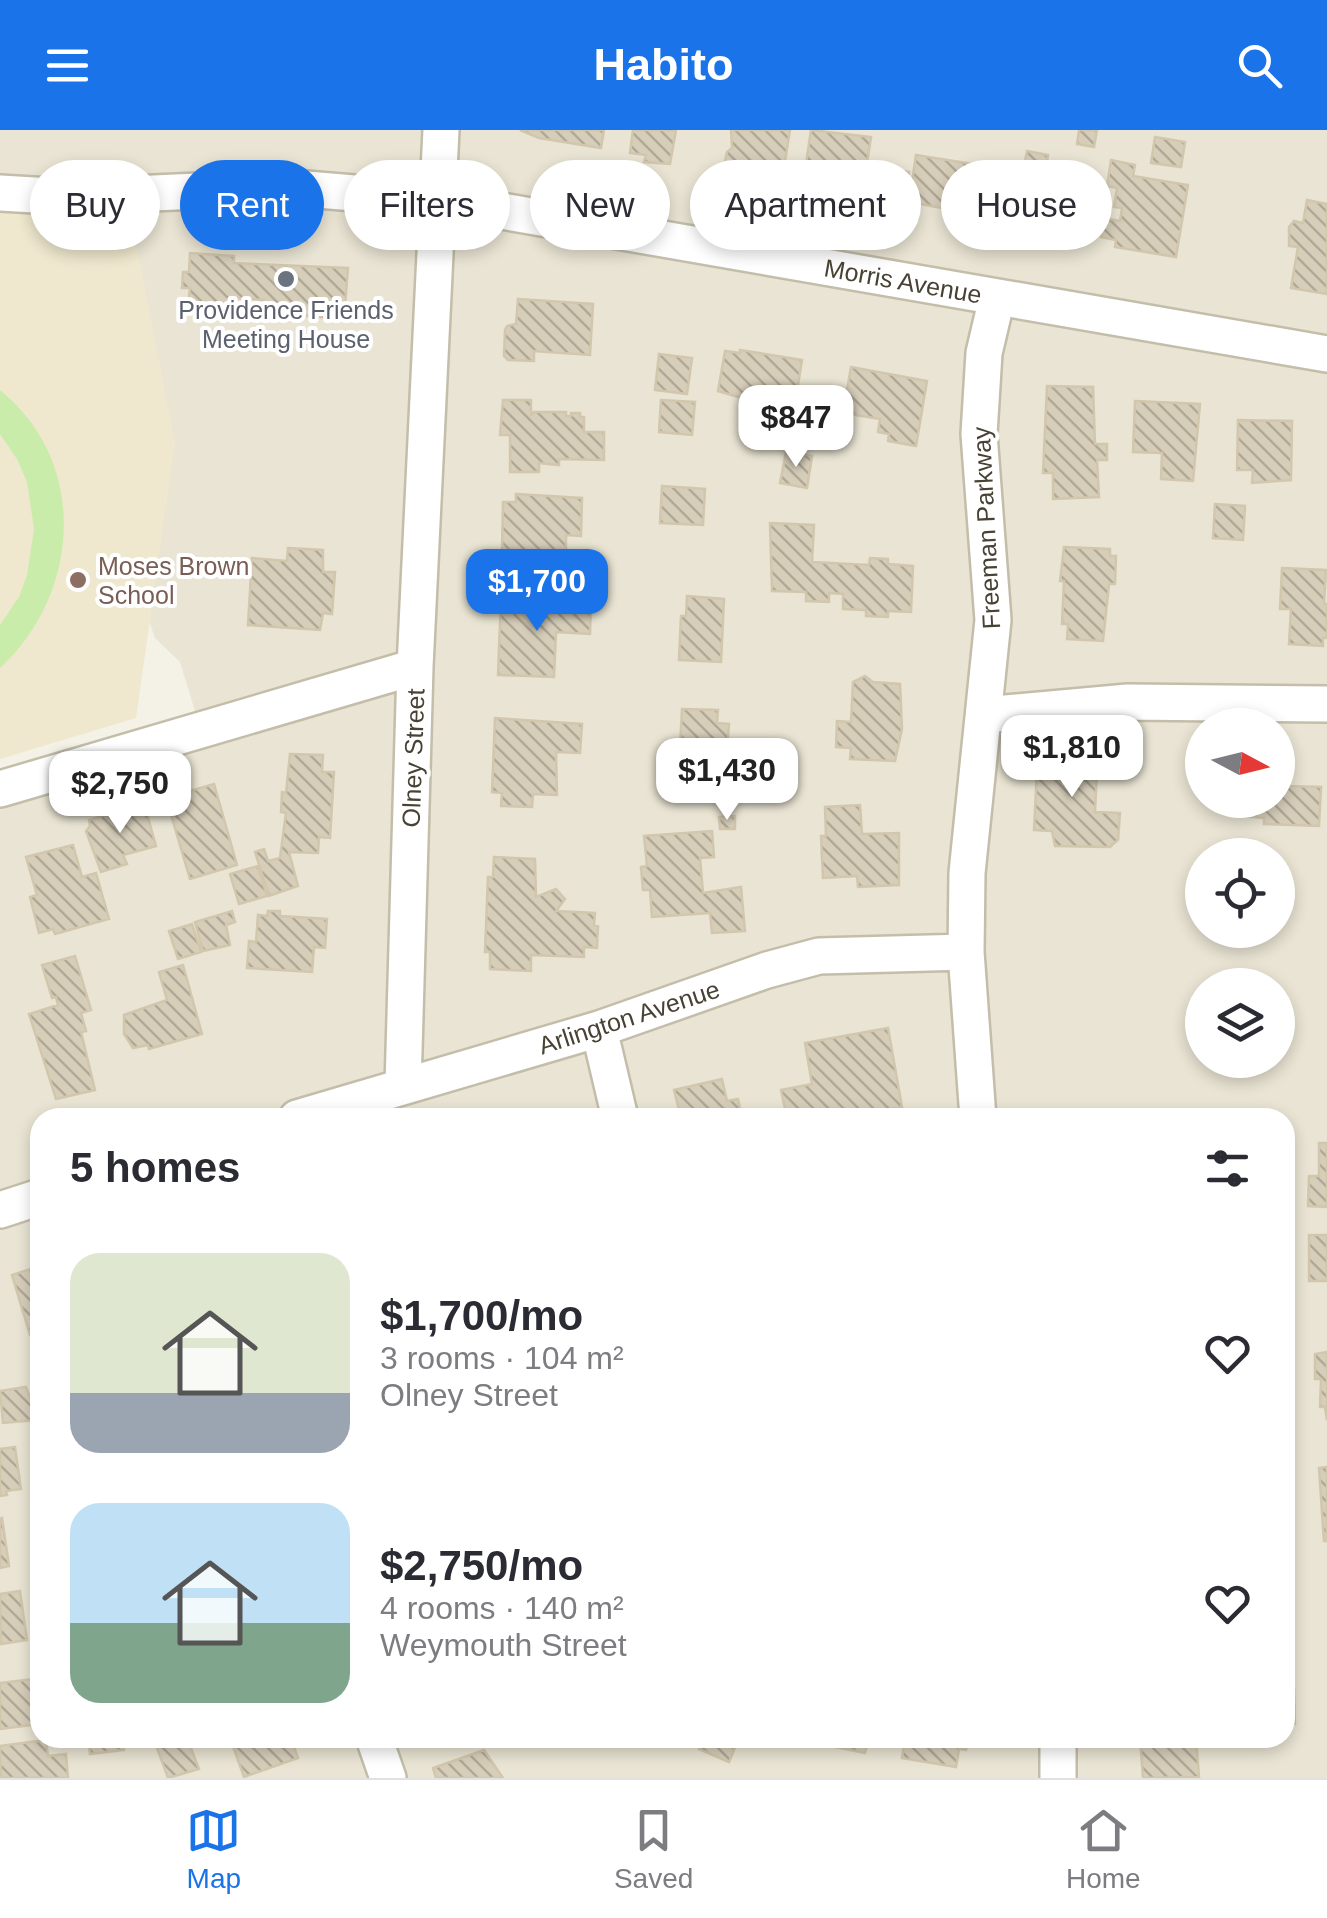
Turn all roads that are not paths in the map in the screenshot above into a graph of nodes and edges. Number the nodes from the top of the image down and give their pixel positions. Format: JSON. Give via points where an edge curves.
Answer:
{"nodes":[{"id":1,"x":441,"y":130,"type":"edge"},
{"id":2,"x":440,"y":160,"type":"edge"},
{"id":3,"x":0,"y":192,"type":"edge"},
{"id":4,"x":344,"y":193,"type":"edge"},
{"id":5,"x":510,"y":213,"type":"edge"},
{"id":6,"x":436,"y":250,"type":"edge"},
{"id":7,"x":996,"y":298,"type":"junction"},
{"id":8,"x":1327,"y":354,"type":"edge"},
{"id":9,"x":415,"y":667,"type":"junction"},
{"id":10,"x":1327,"y":704,"type":"edge"},
{"id":11,"x":984,"y":716,"type":"junction"},
{"id":12,"x":0,"y":789,"type":"edge"},
{"id":13,"x":966,"y":952,"type":"junction"},
{"id":14,"x":599,"y":1029,"type":"junction"},
{"id":15,"x":403,"y":1086,"type":"junction"},
{"id":16,"x":330,"y":1108,"type":"edge"},
{"id":17,"x":618,"y":1108,"type":"edge"},
{"id":18,"x":977,"y":1108,"type":"edge"},
{"id":19,"x":30,"y":1200,"type":"edge"},
{"id":20,"x":0,"y":1210,"type":"edge"},
{"id":21,"x":378,"y":1748,"type":"edge"},
{"id":22,"x":1058,"y":1748,"type":"edge"},
{"id":23,"x":388,"y":1778,"type":"edge"},
{"id":24,"x":1058,"y":1778,"type":"edge"}],
"edges":[{"from":1,"to":2,"type":"street","name":"Olney Street"},
{"from":3,"to":4,"type":"street","name":"Morris Avenue"},
{"from":5,"to":7,"type":"street","name":"Morris Avenue"},
{"from":6,"to":9,"type":"street","name":"Olney Street"},
{"from":7,"to":8,"type":"street","name":"Morris Avenue"},
{"from":7,"to":11,"type":"street","name":"Freeman Parkway","via":[[984,353],[979,434],[994,620]]},
{"from":9,"to":12,"type":"street"},
{"from":9,"to":15,"type":"street","name":"Olney Street"},
{"from":10,"to":11,"type":"street","via":[[1128,702]]},
{"from":11,"to":13,"type":"street","name":"Freeman Parkway","via":[[967,873]]},
{"from":13,"to":14,"type":"street","name":"Arlington Avenue","via":[[819,956]]},
{"from":13,"to":18,"type":"street","name":"Freeman Parkway"},
{"from":14,"to":15,"type":"street","name":"Arlington Avenue"},
{"from":14,"to":17,"type":"street"},
{"from":15,"to":16,"type":"street","name":"Arlington Avenue"},
{"from":19,"to":20,"type":"street"},
{"from":21,"to":23,"type":"street"},
{"from":22,"to":24,"type":"street"}]}
